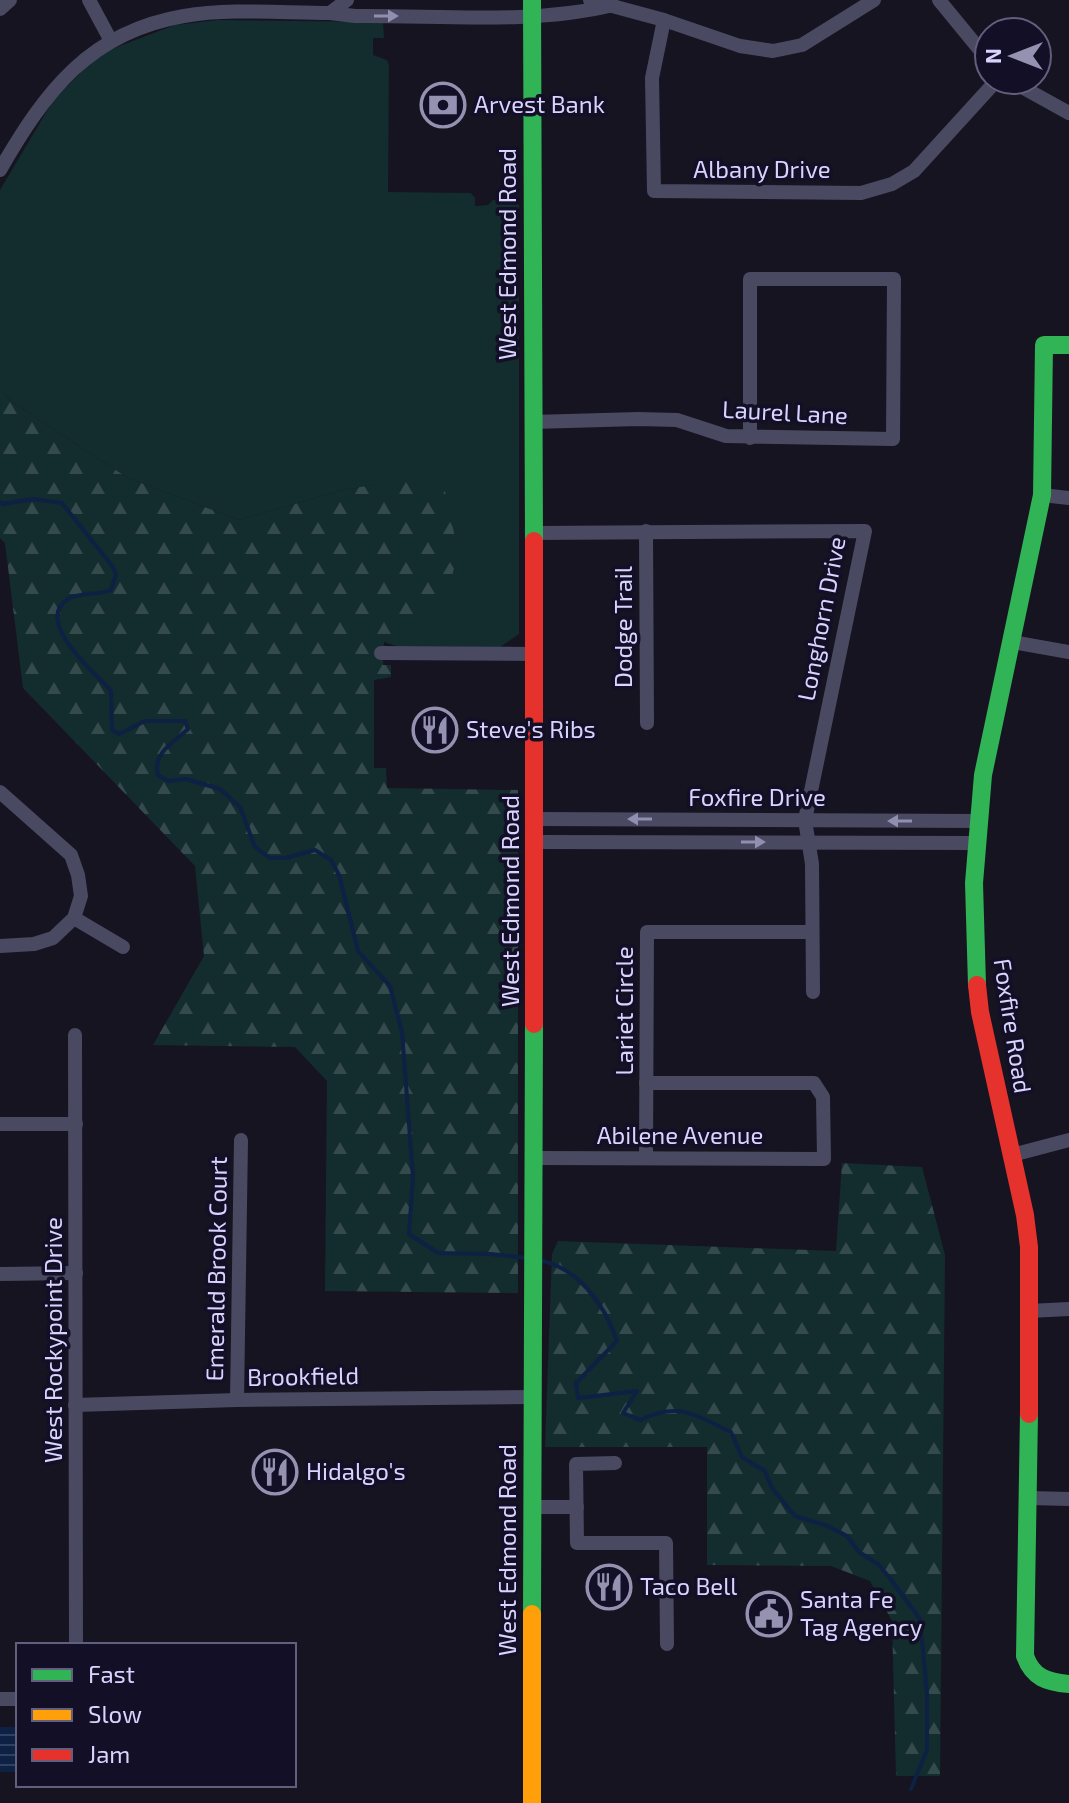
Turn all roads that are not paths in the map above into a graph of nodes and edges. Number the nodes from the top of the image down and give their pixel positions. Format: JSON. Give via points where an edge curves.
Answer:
{"nodes":[{"id":1,"x":10,"y":0,"type":"edge"},
{"id":2,"x":89,"y":0,"type":"edge"},
{"id":3,"x":347,"y":0,"type":"edge"},
{"id":4,"x":590,"y":0,"type":"edge"},
{"id":5,"x":874,"y":0,"type":"edge"},
{"id":6,"x":939,"y":0,"type":"edge"},
{"id":7,"x":613,"y":5,"type":"junction"},
{"id":8,"x":264,"y":7,"type":"edge"},
{"id":9,"x":532,"y":8,"type":"edge"},
{"id":10,"x":0,"y":9,"type":"edge"},
{"id":11,"x":330,"y":13,"type":"junction"},
{"id":12,"x":664,"y":20,"type":"junction"},
{"id":13,"x":111,"y":41,"type":"junction"},
{"id":14,"x":973,"y":41,"type":"edge"},
{"id":15,"x":982,"y":96,"type":"edge"},
{"id":16,"x":1038,"y":96,"type":"edge"},
{"id":17,"x":1069,"y":113,"type":"edge"},
{"id":18,"x":4,"y":154,"type":"edge"},
{"id":19,"x":1069,"y":345,"type":"edge"},
{"id":20,"x":533,"y":422,"type":"junction"},
{"id":21,"x":750,"y":438,"type":"junction"},
{"id":22,"x":1042,"y":495,"type":"junction"},
{"id":23,"x":1069,"y":498,"type":"edge"},
{"id":24,"x":646,"y":531,"type":"junction"},
{"id":25,"x":534,"y":533,"type":"junction"},
{"id":26,"x":1012,"y":642,"type":"junction"},
{"id":27,"x":1069,"y":652,"type":"edge"},
{"id":28,"x":381,"y":653,"type":"dead end"},
{"id":29,"x":534,"y":654,"type":"junction"},
{"id":30,"x":647,"y":723,"type":"dead end"},
{"id":31,"x":0,"y":792,"type":"edge"},
{"id":32,"x":535,"y":819,"type":"junction"},
{"id":33,"x":805,"y":820,"type":"junction"},
{"id":34,"x":978,"y":821,"type":"junction"},
{"id":35,"x":535,"y":842,"type":"junction"},
{"id":36,"x":808,"y":842,"type":"junction"},
{"id":37,"x":975,"y":843,"type":"junction"},
{"id":38,"x":74,"y":918,"type":"junction"},
{"id":39,"x":812,"y":932,"type":"junction"},
{"id":40,"x":0,"y":946,"type":"edge"},
{"id":41,"x":123,"y":947,"type":"dead end"},
{"id":42,"x":813,"y":992,"type":"dead end"},
{"id":43,"x":75,"y":1035,"type":"dead end"},
{"id":44,"x":646,"y":1083,"type":"junction"},
{"id":45,"x":0,"y":1124,"type":"edge"},
{"id":46,"x":76,"y":1124,"type":"junction"},
{"id":47,"x":241,"y":1140,"type":"dead end"},
{"id":48,"x":1069,"y":1140,"type":"edge"},
{"id":49,"x":1012,"y":1155,"type":"junction"},
{"id":50,"x":535,"y":1158,"type":"junction"},
{"id":51,"x":646,"y":1158,"type":"junction"},
{"id":52,"x":76,"y":1273,"type":"junction"},
{"id":53,"x":0,"y":1274,"type":"edge"},
{"id":54,"x":1069,"y":1309,"type":"edge"},
{"id":55,"x":1029,"y":1311,"type":"junction"},
{"id":56,"x":531,"y":1397,"type":"junction"},
{"id":57,"x":237,"y":1400,"type":"junction"},
{"id":58,"x":75,"y":1405,"type":"junction"},
{"id":59,"x":615,"y":1463,"type":"dead end"},
{"id":60,"x":1029,"y":1498,"type":"junction"},
{"id":61,"x":1069,"y":1499,"type":"edge"},
{"id":62,"x":532,"y":1507,"type":"junction"},
{"id":63,"x":577,"y":1507,"type":"junction"},
{"id":64,"x":76,"y":1643,"type":"edge"},
{"id":65,"x":667,"y":1644,"type":"dead end"},
{"id":66,"x":1069,"y":1684,"type":"edge"},
{"id":67,"x":532,"y":1803,"type":"edge"}],
"edges":[{"from":1,"to":10,"type":"street"},
{"from":2,"to":13,"type":"street"},
{"from":3,"to":11,"type":"street"},
{"from":4,"to":7,"type":"street"},
{"from":5,"to":12,"type":"street","via":[[802,45],[773,51],[740,46]]},
{"from":6,"to":14,"type":"street"},
{"from":7,"to":9,"type":"street","via":[[588,11]]},
{"from":7,"to":12,"type":"street"},
{"from":8,"to":11,"type":"street"},
{"from":8,"to":13,"type":"street","via":[[162,20]]},
{"from":11,"to":9,"type":"street","one_way":true},
{"from":9,"to":20,"type":"main road","name":"West Edmond Road"},
{"from":12,"to":15,"type":"street","name":"Albany Drive","via":[[652,78],[654,191],[861,193],[914,171]]},
{"from":13,"to":18,"type":"street","via":[[63,78]]},
{"from":16,"to":17,"type":"street"},
{"from":19,"to":22,"type":"main road","name":"Foxfire Road","via":[[1044,345]]},
{"from":20,"to":21,"type":"street","name":"Laurel Lane","via":[[677,420]]},
{"from":20,"to":25,"type":"main road","name":"West Edmond Road"},
{"from":21,"to":21,"type":"street","name":"Laurel Lane","via":[[750,279],[894,279],[893,439]]},
{"from":22,"to":23,"type":"street"},
{"from":22,"to":26,"type":"main road","name":"Foxfire Road"},
{"from":24,"to":25,"type":"street","name":"Longhorn Drive"},
{"from":24,"to":30,"type":"street","name":"Dodge Trail"},
{"from":24,"to":33,"type":"street","name":"Longhorn Drive","via":[[865,531]]},
{"from":25,"to":29,"type":"main road","name":"West Edmond Road"},
{"from":26,"to":27,"type":"street"},
{"from":26,"to":34,"type":"main road","name":"Foxfire Road"},
{"from":28,"to":29,"type":"street"},
{"from":29,"to":32,"type":"main road","name":"West Edmond Road"},
{"from":31,"to":38,"type":"street","via":[[71,855],[81,896]]},
{"from":33,"to":32,"type":"street","name":"Foxfire Drive","one_way":true},
{"from":32,"to":35,"type":"main road","name":"West Edmond Road"},
{"from":34,"to":33,"type":"street","name":"Foxfire Drive","one_way":true},
{"from":33,"to":36,"type":"street","name":"Longhorn Drive"},
{"from":34,"to":37,"type":"main road","name":"Foxfire Road"},
{"from":35,"to":36,"type":"street","name":"Foxfire Drive","one_way":true},
{"from":35,"to":50,"type":"main road","name":"West Edmond Road"},
{"from":36,"to":37,"type":"street","name":"Foxfire Drive"},
{"from":36,"to":39,"type":"street","name":"Longhorn Drive"},
{"from":37,"to":49,"type":"main road","name":"Foxfire Road","via":[[975,974]]},
{"from":38,"to":40,"type":"street","via":[[53,938]]},
{"from":38,"to":41,"type":"street"},
{"from":39,"to":42,"type":"street","name":"Longhorn Drive"},
{"from":39,"to":44,"type":"street","name":"Lariet Circle","via":[[647,932]]},
{"from":43,"to":46,"type":"street","name":"West Rockypoint Drive"},
{"from":44,"to":51,"type":"street","name":"Lariet Circle"},
{"from":44,"to":51,"type":"street","name":"Abilene Avenue","via":[[814,1083],[823,1097],[824,1159]]},
{"from":45,"to":46,"type":"street"},
{"from":46,"to":52,"type":"street","name":"West Rockypoint Drive"},
{"from":47,"to":57,"type":"street","name":"Emerald Brook Court"},
{"from":48,"to":49,"type":"street"},
{"from":49,"to":55,"type":"main road","name":"Foxfire Road","via":[[1029,1247]]},
{"from":50,"to":51,"type":"street","name":"Abilene Avenue"},
{"from":50,"to":56,"type":"main road","name":"West Edmond Road"},
{"from":52,"to":53,"type":"street"},
{"from":52,"to":58,"type":"street","name":"West Rockypoint Drive"},
{"from":54,"to":55,"type":"street"},
{"from":55,"to":60,"type":"main road","name":"Foxfire Road"},
{"from":56,"to":57,"type":"street","name":"Brookfield"},
{"from":56,"to":62,"type":"main road","name":"West Edmond Road"},
{"from":57,"to":58,"type":"street","name":"Brookfield"},
{"from":58,"to":64,"type":"street","name":"West Rockypoint Drive"},
{"from":59,"to":63,"type":"street","via":[[576,1464]]},
{"from":60,"to":61,"type":"street"},
{"from":60,"to":66,"type":"main road","name":"Foxfire Road","via":[[1025,1656],[1029,1671],[1044,1681]]},
{"from":62,"to":63,"type":"street"},
{"from":62,"to":67,"type":"main road","name":"West Edmond Road"},
{"from":63,"to":65,"type":"street","via":[[577,1543],[666,1543]]}]}
